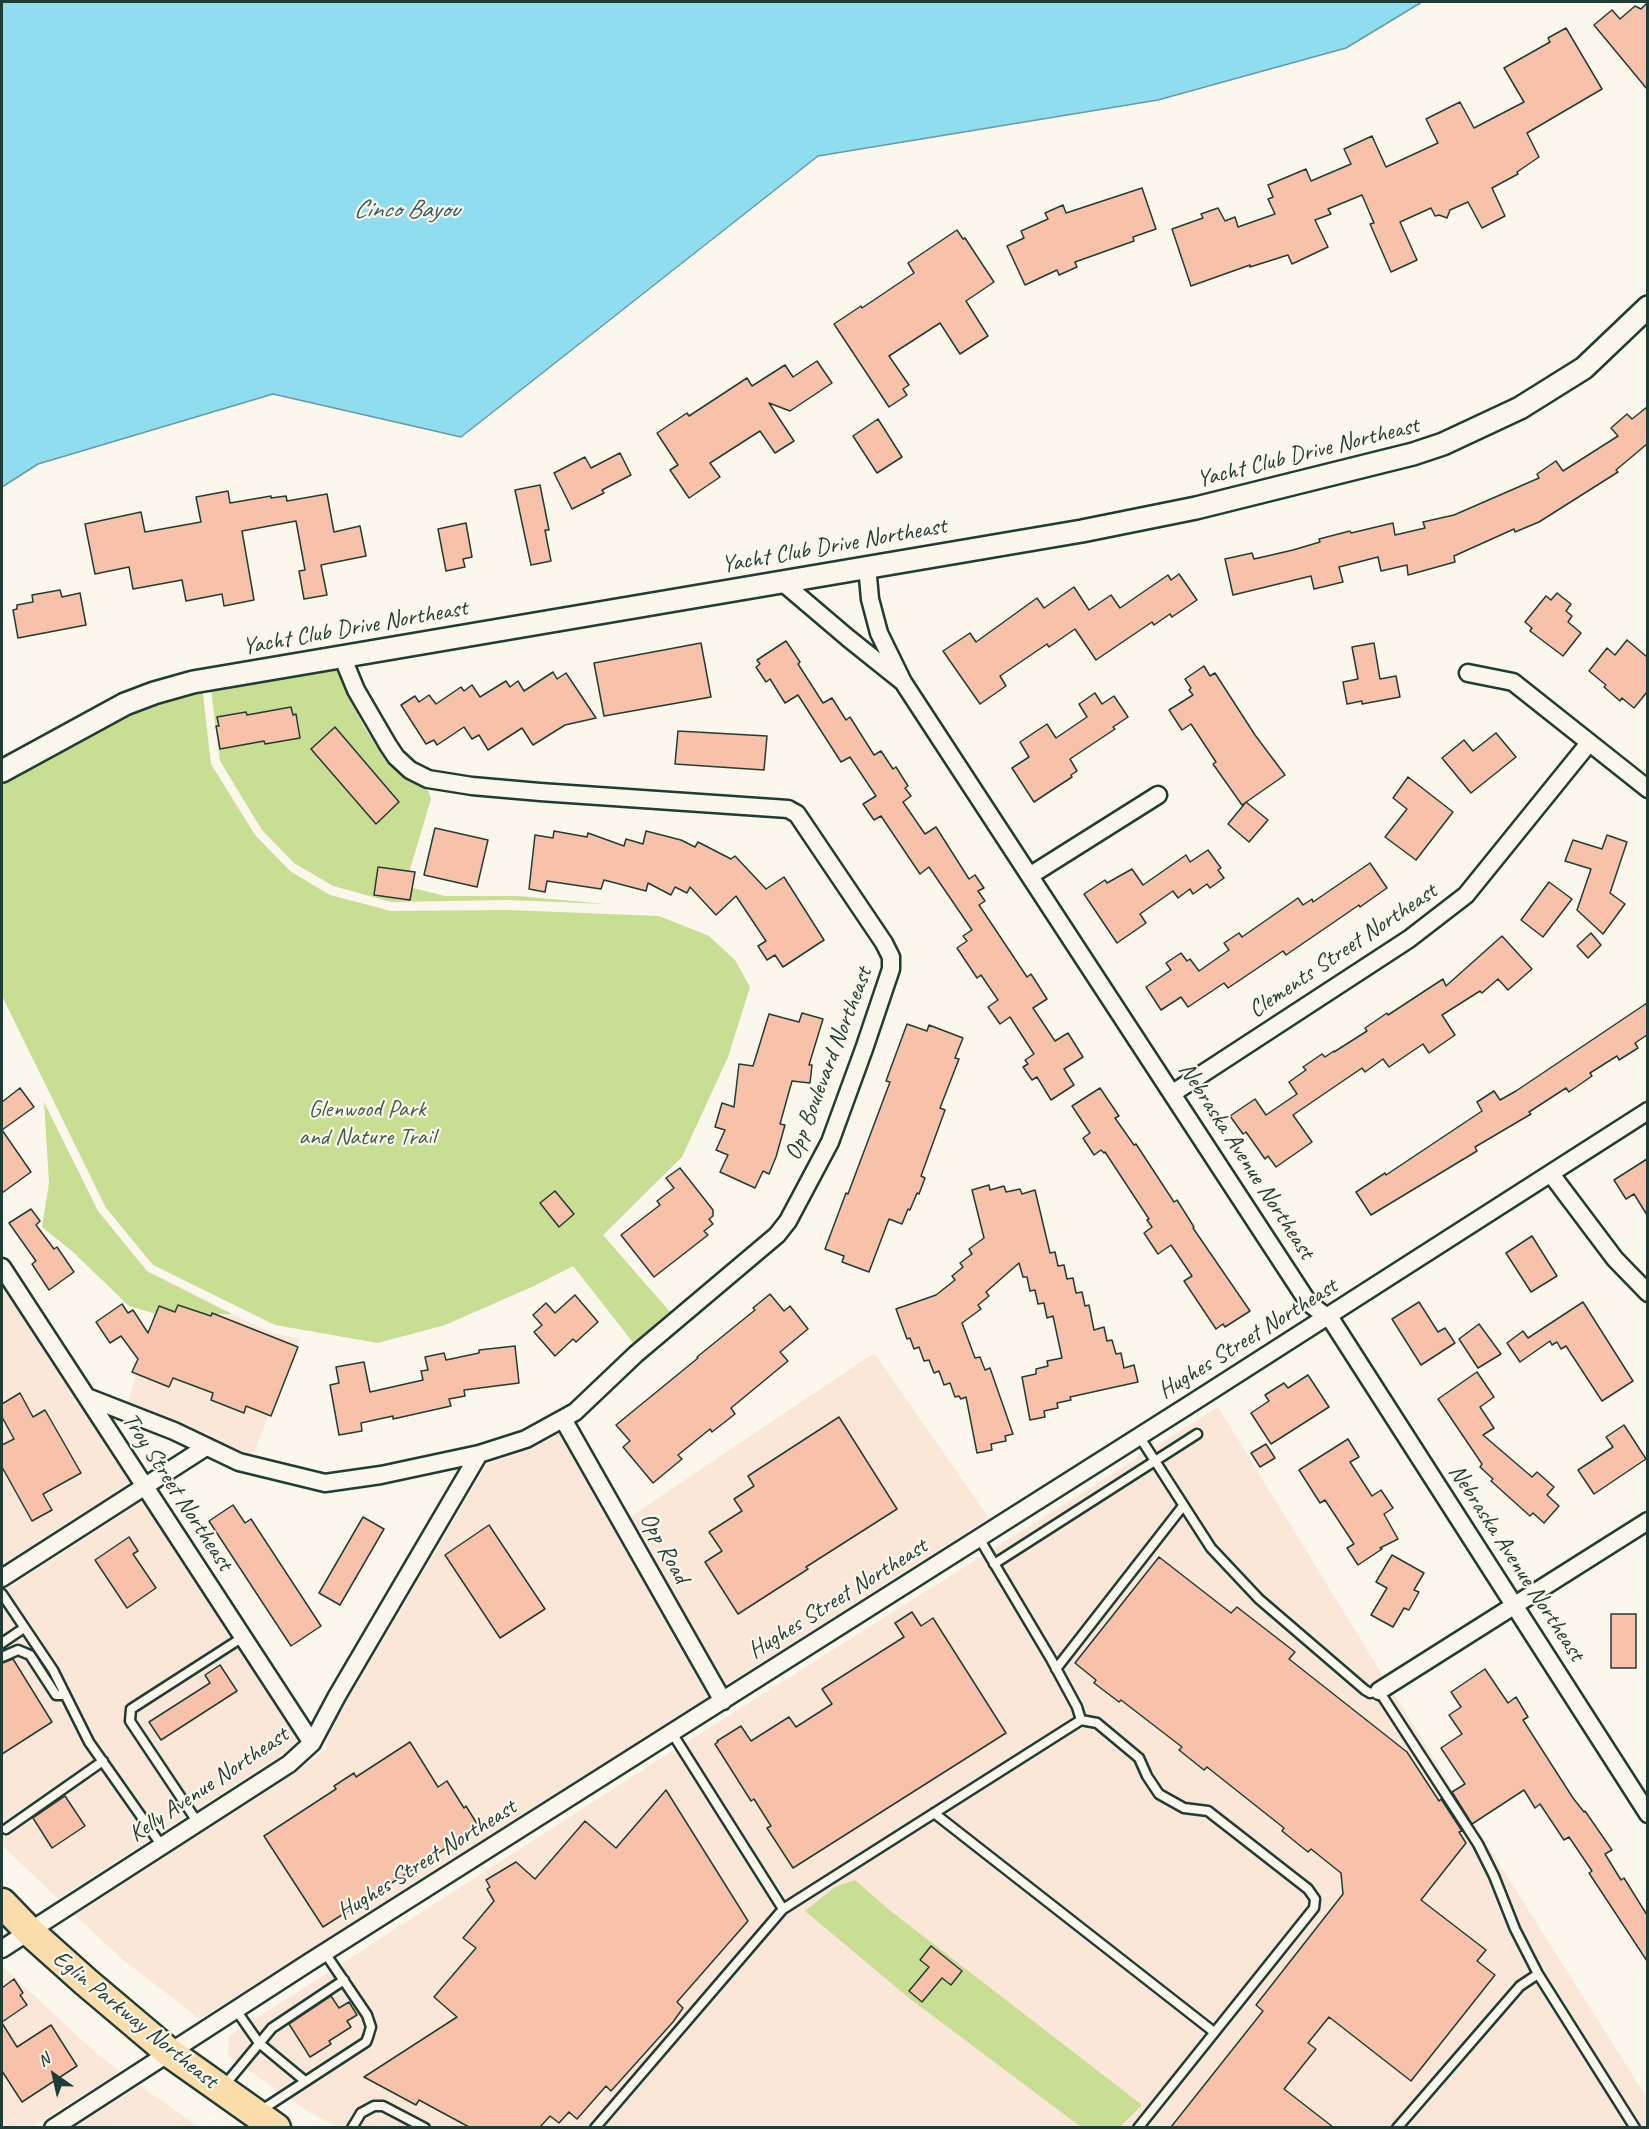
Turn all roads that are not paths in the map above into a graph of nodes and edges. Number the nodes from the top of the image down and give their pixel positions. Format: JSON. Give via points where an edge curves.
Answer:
{"nodes":[{"id":1,"x":1647,"y":307,"type":"edge"},
{"id":2,"x":867,"y":566,"type":"junction"},
{"id":3,"x":782,"y":581,"type":"junction"},
{"id":4,"x":342,"y":656,"type":"junction"},
{"id":5,"x":1468,"y":673,"type":"dead end"},
{"id":6,"x":903,"y":682,"type":"junction"},
{"id":7,"x":1589,"y":743,"type":"junction"},
{"id":8,"x":2,"y":771,"type":"edge"},
{"id":9,"x":1647,"y":789,"type":"edge"},
{"id":10,"x":1158,"y":795,"type":"dead end"},
{"id":11,"x":1031,"y":875,"type":"junction"},
{"id":12,"x":1173,"y":1093,"type":"junction"},
{"id":13,"x":1647,"y":1111,"type":"edge"},
{"id":14,"x":1551,"y":1174,"type":"junction"},
{"id":15,"x":2,"y":1267,"type":"edge"},
{"id":16,"x":1647,"y":1293,"type":"edge"},
{"id":17,"x":1326,"y":1317,"type":"junction"},
{"id":18,"x":87,"y":1397,"type":"junction"},
{"id":19,"x":563,"y":1419,"type":"junction"},
{"id":20,"x":1197,"y":1434,"type":"dead end"},
{"id":21,"x":1140,"y":1436,"type":"junction"},
{"id":22,"x":206,"y":1447,"type":"junction"},
{"id":23,"x":480,"y":1454,"type":"junction"},
{"id":24,"x":1155,"y":1461,"type":"junction"},
{"id":25,"x":145,"y":1486,"type":"junction"},
{"id":26,"x":1184,"y":1506,"type":"junction"},
{"id":27,"x":1647,"y":1521,"type":"edge"},
{"id":28,"x":979,"y":1538,"type":"junction"},
{"id":29,"x":994,"y":1564,"type":"junction"},
{"id":30,"x":2,"y":1578,"type":"edge"},
{"id":31,"x":2,"y":1594,"type":"edge"},
{"id":32,"x":1515,"y":1606,"type":"junction"},
{"id":33,"x":24,"y":1628,"type":"junction"},
{"id":34,"x":243,"y":1637,"type":"junction"},
{"id":35,"x":2,"y":1643,"type":"edge"},
{"id":36,"x":2,"y":1657,"type":"edge"},
{"id":37,"x":1056,"y":1669,"type":"junction"},
{"id":38,"x":1380,"y":1691,"type":"junction"},
{"id":39,"x":64,"y":1695,"type":"junction"},
{"id":40,"x":723,"y":1701,"type":"junction"},
{"id":41,"x":1081,"y":1720,"type":"junction"},
{"id":42,"x":672,"y":1733,"type":"junction"},
{"id":43,"x":312,"y":1743,"type":"junction"},
{"id":44,"x":103,"y":1761,"type":"junction"},
{"id":45,"x":934,"y":1813,"type":"junction"},
{"id":46,"x":1647,"y":1814,"type":"edge"},
{"id":47,"x":198,"y":1823,"type":"junction"},
{"id":48,"x":6,"y":1829,"type":"dead end"},
{"id":49,"x":162,"y":1846,"type":"junction"},
{"id":50,"x":2,"y":1903,"type":"edge"},
{"id":51,"x":783,"y":1909,"type":"junction"},
{"id":52,"x":29,"y":1931,"type":"junction"},
{"id":53,"x":2,"y":1949,"type":"edge"},
{"id":54,"x":325,"y":1953,"type":"junction"},
{"id":55,"x":1538,"y":1974,"type":"junction"},
{"id":56,"x":344,"y":1980,"type":"junction"},
{"id":57,"x":236,"y":2010,"type":"junction"},
{"id":58,"x":1214,"y":2032,"type":"junction"},
{"id":59,"x":259,"y":2043,"type":"junction"},
{"id":60,"x":170,"y":2053,"type":"junction"},
{"id":61,"x":305,"y":2081,"type":"junction"},
{"id":62,"x":220,"y":2090,"type":"junction"},
{"id":63,"x":265,"y":2121,"type":"edge"},
{"id":64,"x":53,"y":2127,"type":"edge"},
{"id":65,"x":352,"y":2127,"type":"edge"},
{"id":66,"x":425,"y":2127,"type":"edge"},
{"id":67,"x":596,"y":2127,"type":"edge"},
{"id":68,"x":1138,"y":2127,"type":"edge"},
{"id":69,"x":1397,"y":2127,"type":"edge"},
{"id":70,"x":1635,"y":2127,"type":"edge"}],
"edges":[{"from":1,"to":2,"type":"street","name":"Yacht Club Drive Northeast","via":[[1584,368],[1500,419],[1423,450],[1196,508]]},
{"from":2,"to":3,"type":"street","name":"Yacht Club Drive Northeast"},
{"from":2,"to":6,"type":"street","name":"Nebraska Avenue Northeast","via":[[879,633]]},
{"from":3,"to":4,"type":"street","name":"Yacht Club Drive Northeast"},
{"from":3,"to":6,"type":"street","name":"Nebraska Avenue Northeast"},
{"from":4,"to":8,"type":"street","name":"Yacht Club Drive Northeast","via":[[193,682],[154,693],[125,704]]},
{"from":4,"to":19,"type":"street","name":"Opp Boulevard Northeast","via":[[387,745],[410,770],[428,779],[540,792],[788,809],[798,814],[891,957],[891,969],[830,1142],[788,1221],[764,1247]]},
{"from":5,"to":7,"type":"street","via":[[1513,682]]},
{"from":6,"to":11,"type":"street","name":"Nebraska Avenue Northeast"},
{"from":7,"to":9,"type":"street"},
{"from":7,"to":12,"type":"street","name":"Clements Street Northeast","via":[[1466,895],[1409,939]]},
{"from":10,"to":11,"type":"street"},
{"from":11,"to":12,"type":"street","name":"Nebraska Avenue Northeast"},
{"from":12,"to":17,"type":"street","name":"Nebraska Avenue Northeast","via":[[1310,1305]]},
{"from":13,"to":14,"type":"street","name":"Hughes Street Northeast"},
{"from":14,"to":16,"type":"street","via":[[1615,1259]]},
{"from":14,"to":17,"type":"street","name":"Hughes Street Northeast"},
{"from":15,"to":18,"type":"street","name":"Troy Street Northeast"},
{"from":17,"to":21,"type":"street","name":"Hughes Street Northeast"},
{"from":17,"to":32,"type":"street","name":"Nebraska Avenue Northeast"},
{"from":18,"to":22,"type":"street","name":"Opp Boulevard Northeast"},
{"from":18,"to":25,"type":"street","name":"Troy Street Northeast"},
{"from":19,"to":23,"type":"street","name":"Opp Boulevard Northeast","via":[[526,1439]]},
{"from":19,"to":40,"type":"street","name":"Opp Road"},
{"from":20,"to":24,"type":"lane"},
{"from":21,"to":24,"type":"lane"},
{"from":21,"to":28,"type":"street","name":"Hughes Street Northeast"},
{"from":22,"to":23,"type":"street","name":"Opp Boulevard Northeast","via":[[239,1462],[325,1483],[381,1476]]},
{"from":22,"to":25,"type":"street"},
{"from":23,"to":43,"type":"street","name":"Kelly Avenue Northeast"},
{"from":24,"to":26,"type":"lane"},
{"from":24,"to":29,"type":"lane"},
{"from":25,"to":30,"type":"street"},
{"from":25,"to":34,"type":"street","name":"Troy Street Northeast"},
{"from":26,"to":37,"type":"lane"},
{"from":26,"to":38,"type":"lane","via":[[1210,1548],[1259,1599],[1365,1690]]},
{"from":27,"to":32,"type":"street"},
{"from":28,"to":29,"type":"lane"},
{"from":28,"to":40,"type":"street","name":"Hughes Street Northeast"},
{"from":29,"to":37,"type":"lane"},
{"from":31,"to":33,"type":"lane"},
{"from":32,"to":38,"type":"street"},
{"from":32,"to":46,"type":"street","name":"Nebraska Avenue Northeast"},
{"from":33,"to":35,"type":"lane"},
{"from":33,"to":39,"type":"lane","via":[[53,1670]]},
{"from":34,"to":43,"type":"street","name":"Troy Street Northeast"},
{"from":34,"to":47,"type":"lane","via":[[131,1710],[130,1721]]},
{"from":36,"to":39,"type":"lane","via":[[18,1650],[30,1655],[56,1695]]},
{"from":37,"to":41,"type":"lane"},
{"from":38,"to":55,"type":"lane","via":[[1478,1844]]},
{"from":39,"to":44,"type":"lane"},
{"from":40,"to":42,"type":"street","name":"Hughes Street Northeast"},
{"from":41,"to":45,"type":"lane"},
{"from":41,"to":58,"type":"lane","via":[[1096,1723],[1139,1758],[1160,1794],[1184,1808],[1208,1811],[1308,1889],[1315,1899],[1314,1908]]},
{"from":42,"to":51,"type":"lane"},
{"from":42,"to":54,"type":"street","name":"Hughes Street Northeast"},
{"from":43,"to":47,"type":"street","name":"Kelly Avenue Northeast","via":[[289,1764]]},
{"from":44,"to":48,"type":"lane"},
{"from":44,"to":49,"type":"lane"},
{"from":45,"to":51,"type":"lane"},
{"from":45,"to":58,"type":"lane"},
{"from":47,"to":49,"type":"street","name":"Kelly Avenue Northeast"},
{"from":49,"to":52,"type":"street","name":"Kelly Avenue Northeast"},
{"from":50,"to":52,"type":"highway","name":"Eglin Parkway Northeast"},
{"from":51,"to":67,"type":"lane"},
{"from":52,"to":53,"type":"street","name":"Kelly Avenue Northeast"},
{"from":52,"to":60,"type":"highway","name":"Eglin Parkway Northeast"},
{"from":54,"to":56,"type":"lane"},
{"from":54,"to":57,"type":"street","name":"Hughes Street Northeast"},
{"from":55,"to":69,"type":"lane","via":[[1520,1986]]},
{"from":55,"to":70,"type":"lane"},
{"from":56,"to":59,"type":"lane","via":[[272,2028]]},
{"from":56,"to":61,"type":"lane","via":[[367,2015],[371,2027],[368,2037]]},
{"from":57,"to":59,"type":"lane"},
{"from":57,"to":60,"type":"street","name":"Hughes Street Northeast"},
{"from":58,"to":68,"type":"lane"},
{"from":59,"to":61,"type":"lane"},
{"from":59,"to":62,"type":"lane"},
{"from":60,"to":62,"type":"highway","name":"Eglin Parkway Northeast"},
{"from":60,"to":64,"type":"street","name":"Hughes Street Northeast"},
{"from":61,"to":63,"type":"lane"},
{"from":62,"to":63,"type":"highway","name":"Eglin Parkway Northeast"},
{"from":65,"to":66,"type":"lane","via":[[361,2113],[383,2106]]}]}
